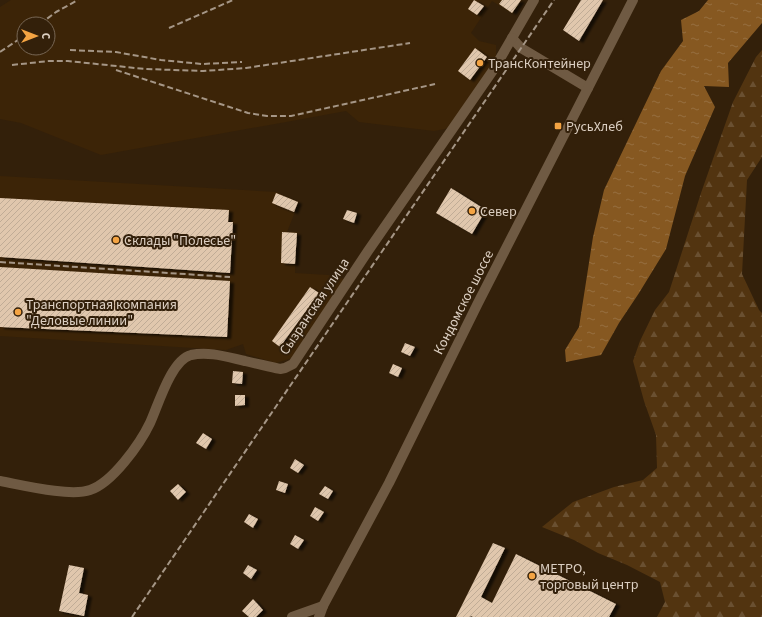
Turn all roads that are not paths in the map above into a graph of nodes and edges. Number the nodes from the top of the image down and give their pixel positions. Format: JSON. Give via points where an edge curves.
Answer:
{"nodes":[{"id":1,"x":534,"y":0,"type":"edge"},
{"id":2,"x":633,"y":0,"type":"edge"},
{"id":3,"x":512,"y":38,"type":"junction"},
{"id":4,"x":588,"y":88,"type":"junction"},
{"id":5,"x":0,"y":481,"type":"edge"},
{"id":6,"x":323,"y":606,"type":"junction"},
{"id":7,"x":292,"y":617,"type":"edge"},
{"id":8,"x":319,"y":617,"type":"edge"}],
"edges":[{"from":1,"to":3,"type":"street"},
{"from":2,"to":4,"type":"street","name":"Кондомское шоссе"},
{"from":3,"to":4,"type":"street","via":[[521,48]]},
{"from":3,"to":5,"type":"street","name":"Сызранская улица","via":[[494,69],[293,364],[280,368],[204,354],[183,358],[130,456],[91,490],[77,492],[44,489]]},
{"from":4,"to":6,"type":"street","name":"Кондомское шоссе","via":[[389,483]]},
{"from":6,"to":7,"type":"street"},
{"from":6,"to":8,"type":"street","name":"Кондомское шоссе"}]}
